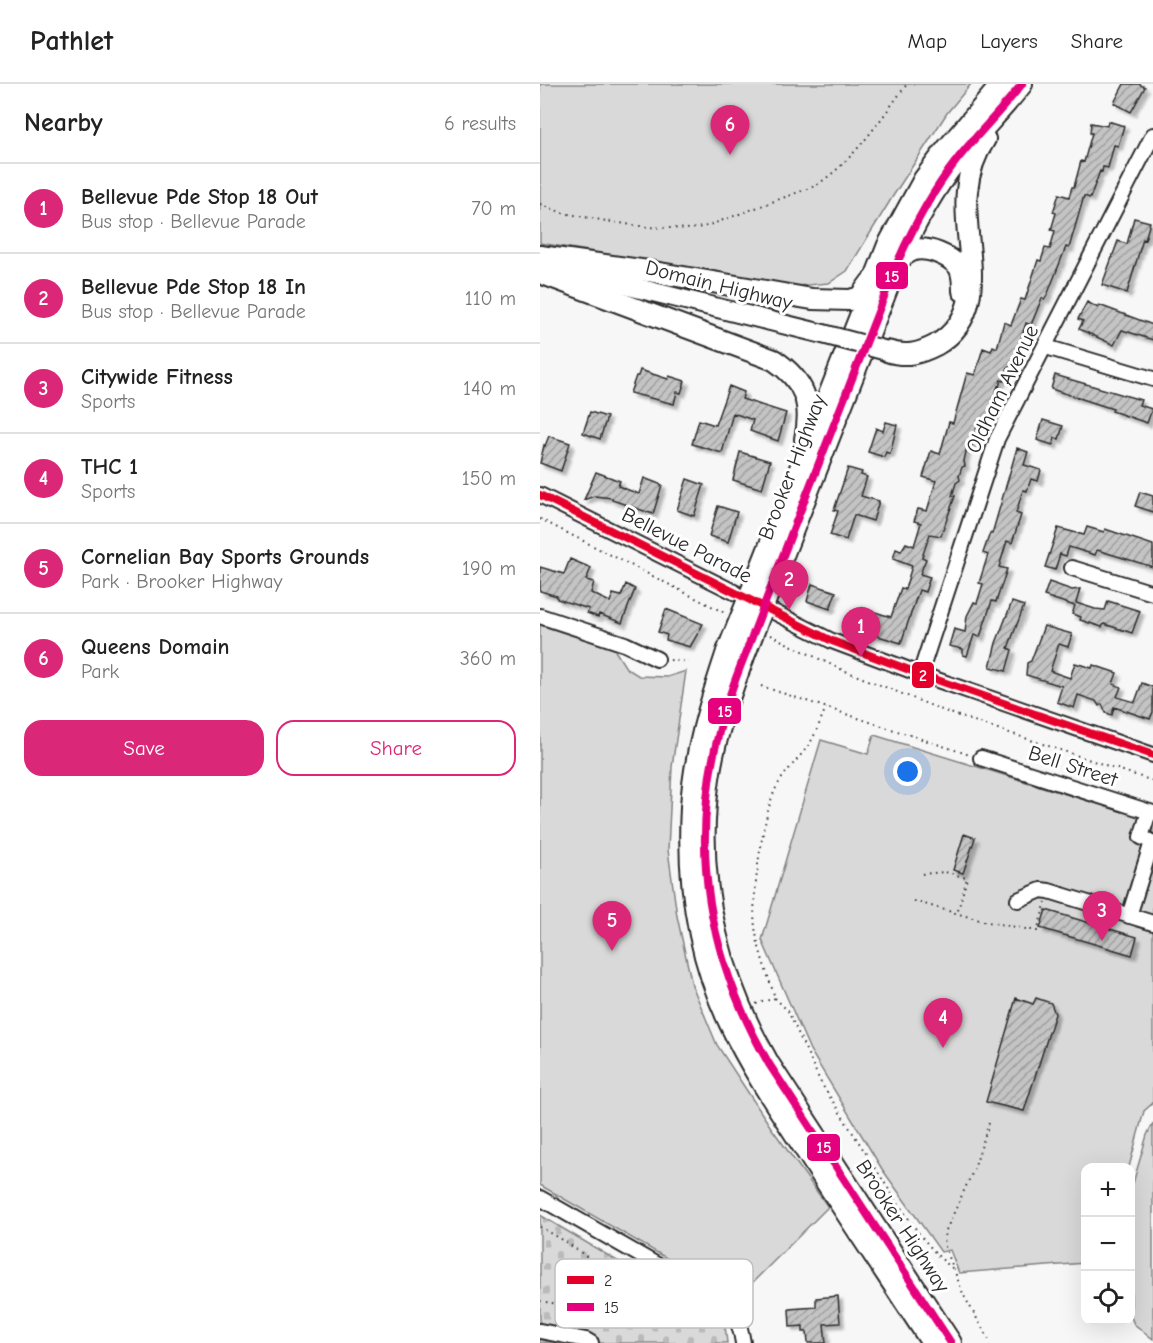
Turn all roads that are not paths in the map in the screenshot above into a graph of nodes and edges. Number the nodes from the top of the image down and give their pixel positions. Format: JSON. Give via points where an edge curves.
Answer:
{"nodes":[{"id":1,"x":1013,"y":87,"type":"edge"},
{"id":2,"x":1153,"y":135,"type":"edge"},
{"id":3,"x":540,"y":256,"type":"edge"},
{"id":4,"x":898,"y":261,"type":"junction"},
{"id":5,"x":540,"y":264,"type":"edge"},
{"id":6,"x":540,"y":273,"type":"edge"},
{"id":7,"x":877,"y":274,"type":"junction"},
{"id":8,"x":1046,"y":347,"type":"junction"},
{"id":9,"x":887,"y":351,"type":"junction"},
{"id":10,"x":1153,"y":379,"type":"edge"},
{"id":11,"x":794,"y":486,"type":"junction"},
{"id":12,"x":540,"y":495,"type":"edge"},
{"id":13,"x":1072,"y":568,"type":"dead end"},
{"id":14,"x":767,"y":573,"type":"junction"},
{"id":15,"x":1153,"y":593,"type":"edge"},
{"id":16,"x":540,"y":616,"type":"edge"},
{"id":17,"x":735,"y":655,"type":"junction"},
{"id":18,"x":657,"y":659,"type":"road end"},
{"id":19,"x":920,"y":674,"type":"junction"},
{"id":20,"x":1153,"y":755,"type":"edge"},
{"id":21,"x":981,"y":758,"type":"road end"},
{"id":22,"x":1151,"y":812,"type":"edge"},
{"id":23,"x":1018,"y":900,"type":"dead end"},
{"id":24,"x":1129,"y":916,"type":"junction"},
{"id":25,"x":1153,"y":923,"type":"edge"},
{"id":26,"x":540,"y":1197,"type":"edge"},
{"id":27,"x":648,"y":1259,"type":"edge"},
{"id":28,"x":739,"y":1328,"type":"edge"},
{"id":29,"x":540,"y":1331,"type":"edge"},
{"id":30,"x":591,"y":1343,"type":"edge"},
{"id":31,"x":742,"y":1343,"type":"edge"},
{"id":32,"x":932,"y":1343,"type":"edge"},
{"id":33,"x":951,"y":1343,"type":"edge"}],
"edges":[{"from":1,"to":4,"type":"highway","name":"Brooker Highway","via":[[934,191]]},
{"from":1,"to":7,"type":"highway","name":"Brooker Highway","via":[[946,150],[924,179],[888,244]]},
{"from":1,"to":9,"type":"highway","via":[[1011,105],[990,130],[971,169],[967,220],[972,277],[967,308],[957,326],[937,344],[909,355]]},
{"from":2,"to":8,"type":"street","name":"Oldham Avenue"},
{"from":3,"to":7,"type":"highway","via":[[829,300],[860,297]]},
{"from":4,"to":9,"type":"highway","via":[[914,250],[940,254],[960,268],[963,292],[955,313],[938,333],[920,343]]},
{"from":4,"to":14,"type":"highway","name":"Brooker Highway"},
{"from":5,"to":9,"type":"main road","name":"Domain Highway","bridge":true},
{"from":6,"to":11,"type":"highway","via":[[747,349],[788,369],[800,383],[808,415]]},
{"from":7,"to":11,"type":"highway","name":"Brooker Highway"},
{"from":8,"to":10,"type":"street"},
{"from":8,"to":19,"type":"street","name":"Oldham Avenue","via":[[997,439]]},
{"from":11,"to":14,"type":"highway","name":"Brooker Highway"},
{"from":12,"to":19,"type":"street","name":"Bellevue Parade","via":[[832,641]]},
{"from":13,"to":15,"type":"street"},
{"from":14,"to":17,"type":"highway","name":"Brooker Highway","bridge":true},
{"from":16,"to":18,"type":"street","via":[[625,644]]},
{"from":17,"to":32,"type":"highway","name":"Brooker Highway","via":[[704,722],[694,772],[690,853],[701,941],[729,1022],[763,1084]]},
{"from":17,"to":33,"type":"highway","name":"Brooker Highway","via":[[709,776],[705,817],[710,906],[721,952],[743,1016],[770,1064]]},
{"from":19,"to":20,"type":"street","name":"Bellevue Parade"},
{"from":21,"to":22,"type":"street","name":"Bell Street"},
{"from":22,"to":24,"type":"street","via":[[1141,837],[1152,842]]},
{"from":23,"to":24,"type":"street","via":[[1041,890],[1049,891]]},
{"from":24,"to":25,"type":"street"},
{"from":26,"to":27,"type":"street"},
{"from":28,"to":31,"type":"street"},
{"from":29,"to":30,"type":"street"}]}
